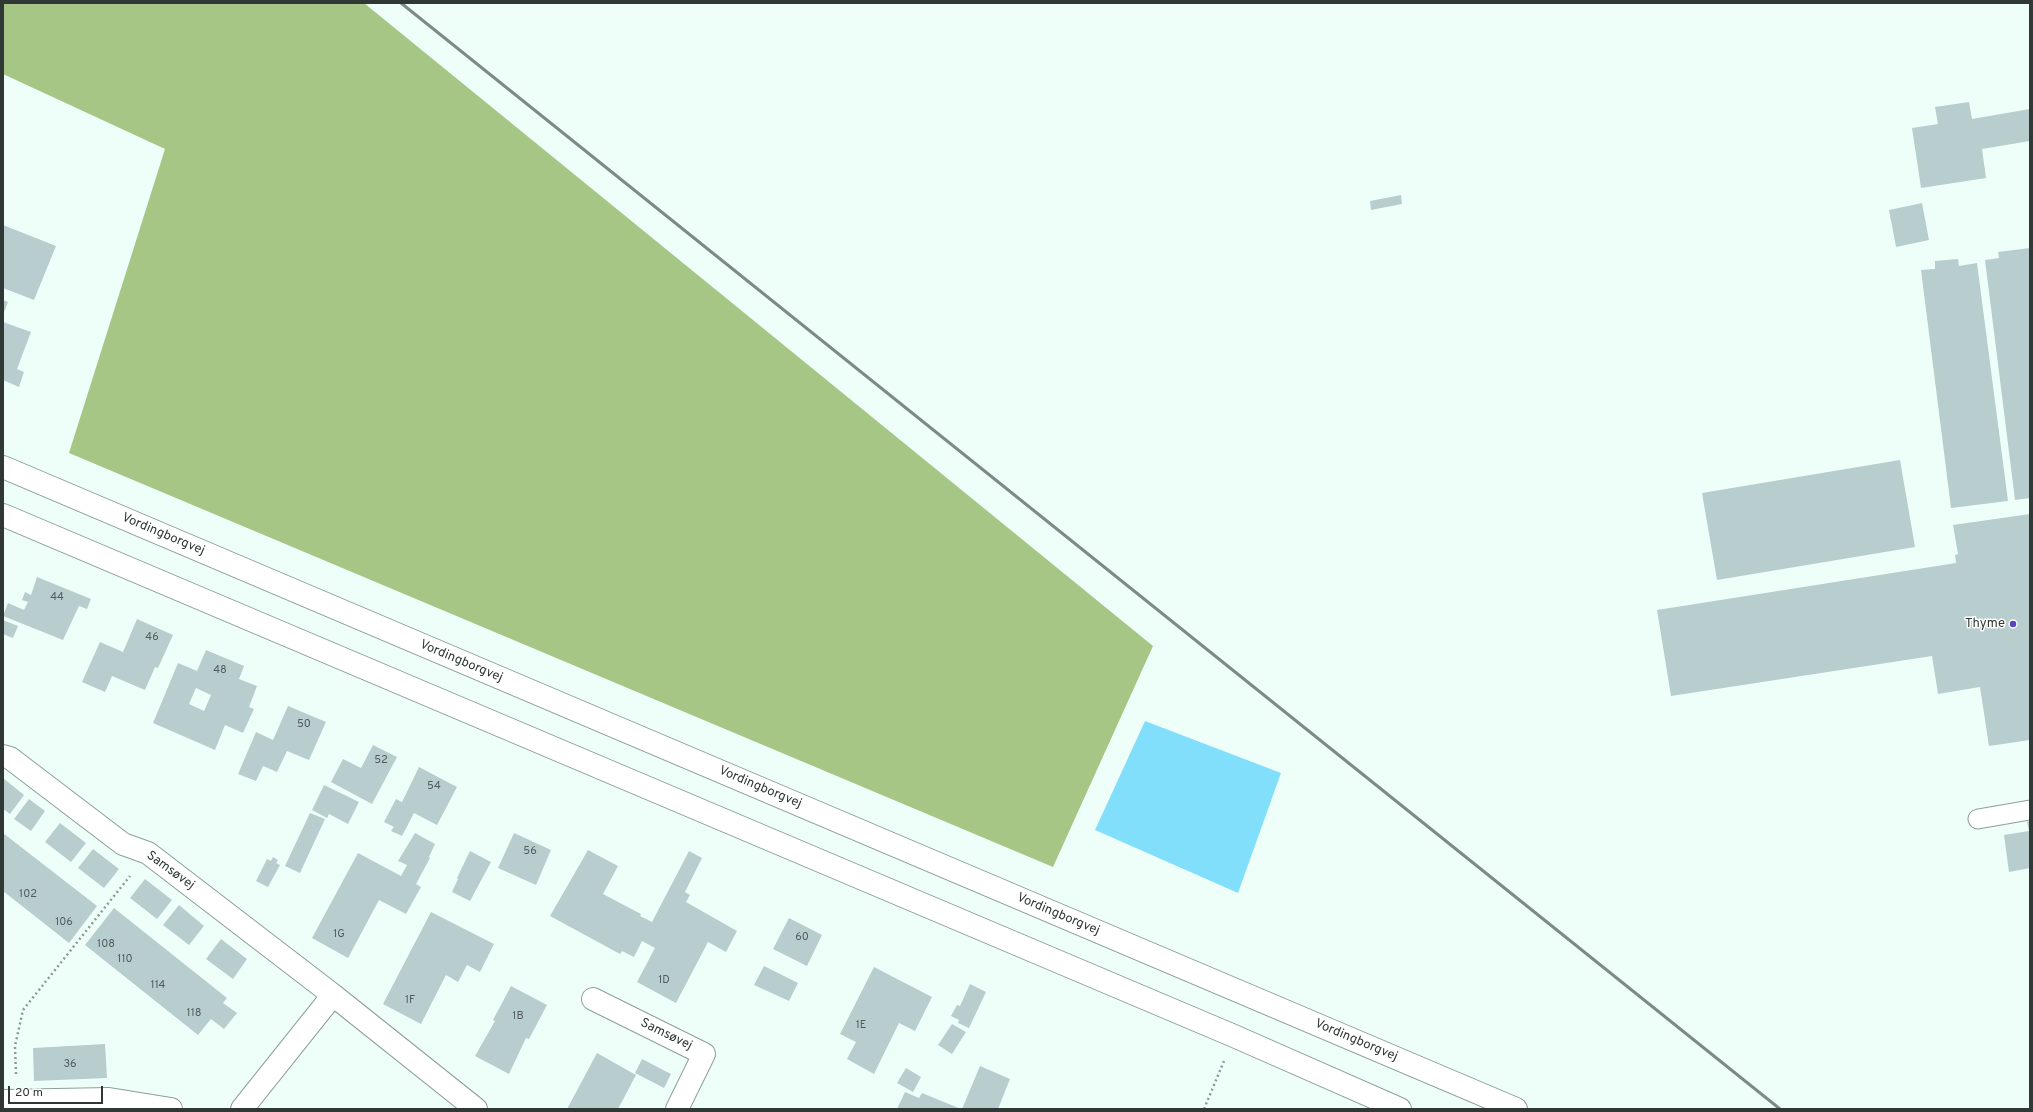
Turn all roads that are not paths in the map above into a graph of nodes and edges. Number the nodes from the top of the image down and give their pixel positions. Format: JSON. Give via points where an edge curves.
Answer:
{"nodes":[{"id":1,"x":3,"y":467,"type":"edge"},
{"id":2,"x":3,"y":515,"type":"edge"},
{"id":3,"x":3,"y":756,"type":"edge"},
{"id":4,"x":2030,"y":810,"type":"edge"},
{"id":5,"x":1978,"y":818,"type":"dead end"},
{"id":6,"x":333,"y":995,"type":"junction"},
{"id":7,"x":593,"y":999,"type":"dead end"},
{"id":8,"x":10,"y":1101,"type":"edge"},
{"id":9,"x":171,"y":1109,"type":"edge"},
{"id":10,"x":242,"y":1109,"type":"edge"},
{"id":11,"x":476,"y":1109,"type":"edge"},
{"id":12,"x":677,"y":1109,"type":"edge"},
{"id":13,"x":1400,"y":1109,"type":"edge"},
{"id":14,"x":1516,"y":1109,"type":"edge"}],
"edges":[{"from":1,"to":14,"type":"main road","name":"Vordingborgvej"},
{"from":2,"to":13,"type":"main road","via":[[1234,1036]]},
{"from":3,"to":6,"type":"main road","name":"Samsøvej","via":[[10,758],[123,844],[148,853]]},
{"from":4,"to":5,"type":"lane"},
{"from":6,"to":10,"type":"main road"},
{"from":6,"to":11,"type":"main road","name":"Samsøvej"},
{"from":7,"to":12,"type":"main road","name":"Samsøvej","via":[[704,1054]]},
{"from":8,"to":9,"type":"main road","via":[[109,1099]]}]}
